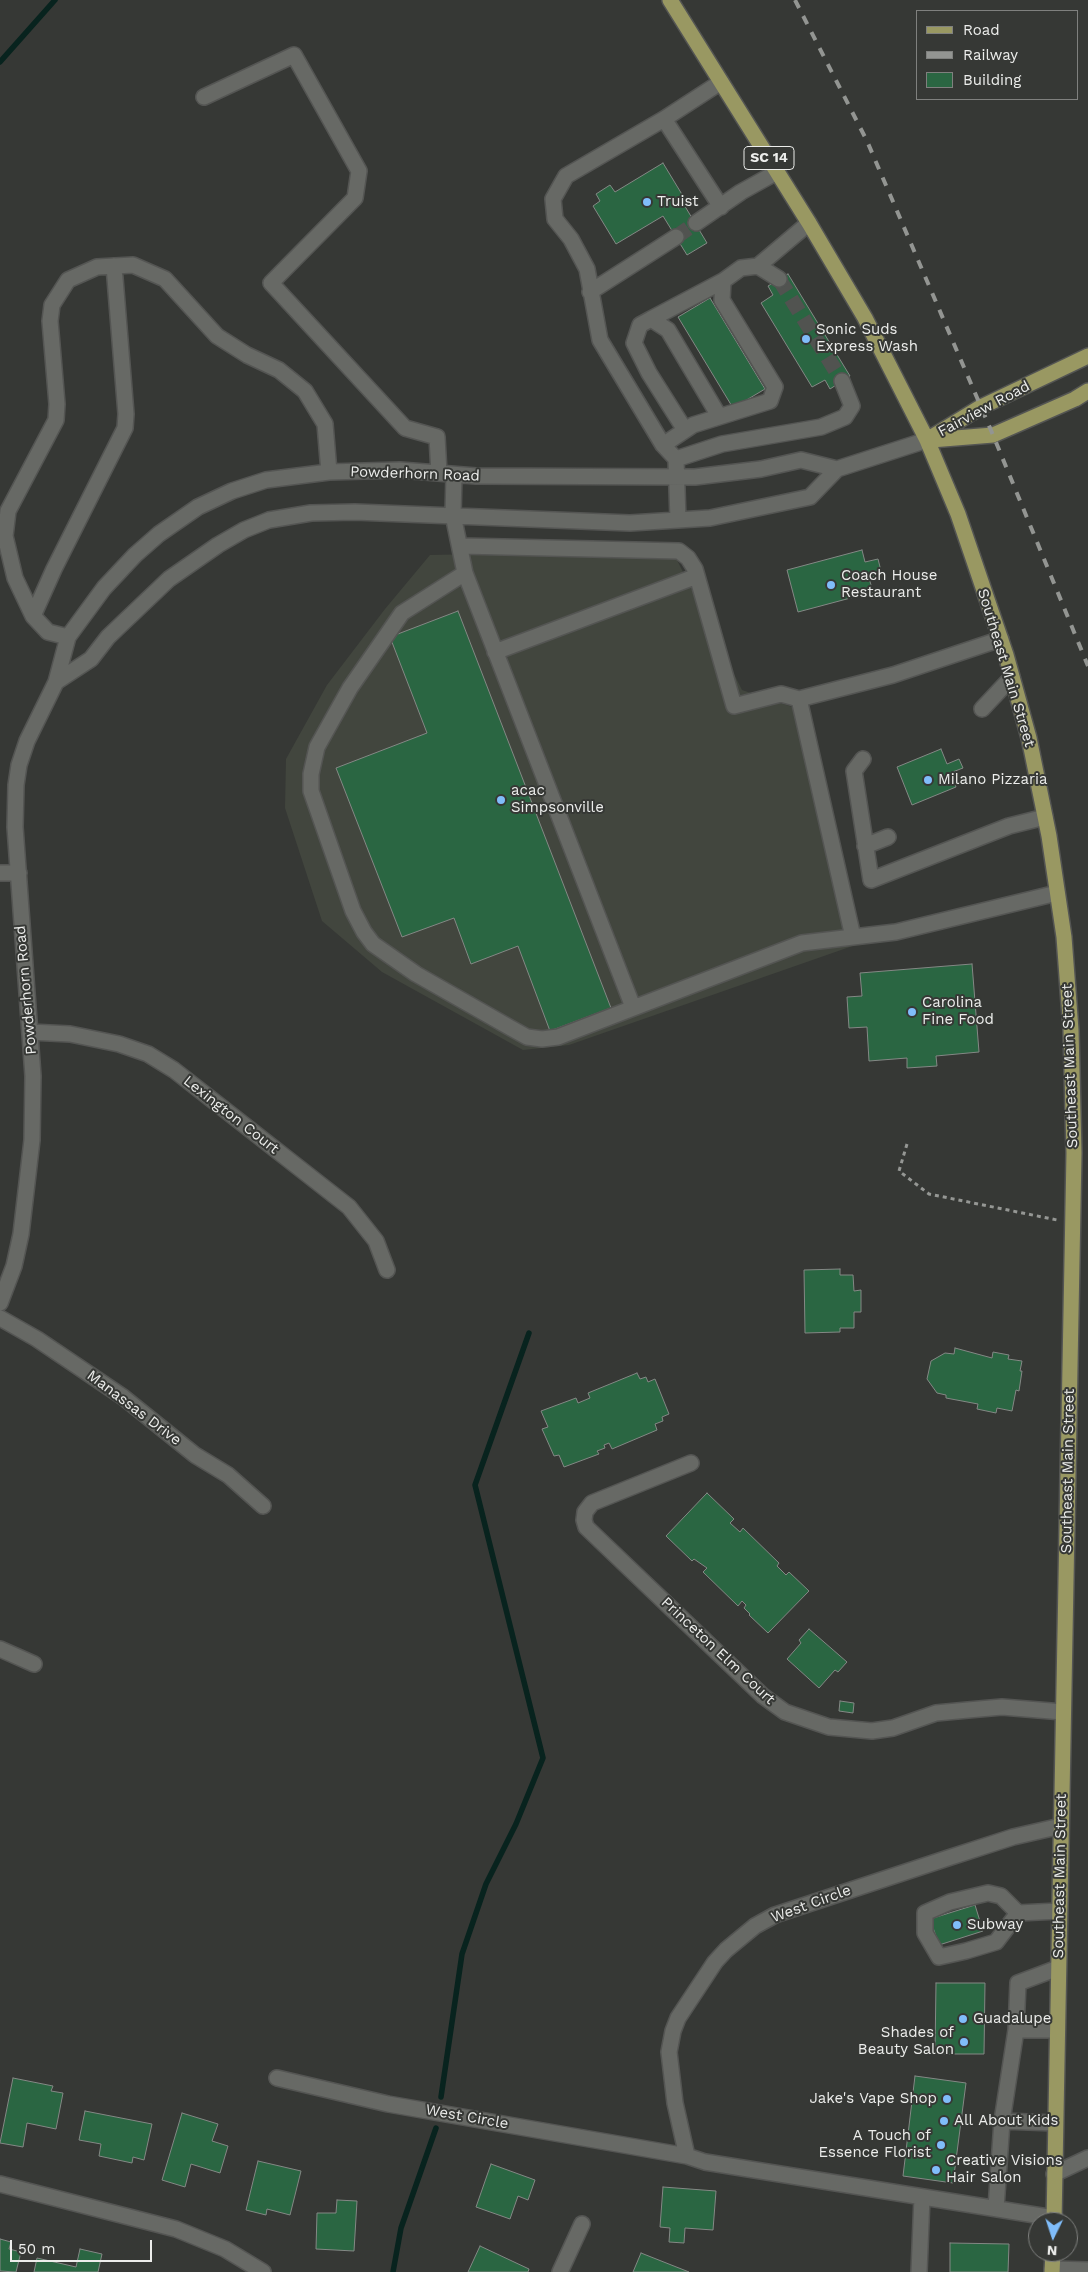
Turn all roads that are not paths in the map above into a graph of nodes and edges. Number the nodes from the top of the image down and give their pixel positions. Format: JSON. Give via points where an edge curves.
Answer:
{"nodes":[{"id":1,"x":670,"y":0,"type":"edge"},
{"id":2,"x":721,"y":82,"type":"junction"},
{"id":3,"x":204,"y":97,"type":"dead end"},
{"id":4,"x":664,"y":119,"type":"junction"},
{"id":5,"x":777,"y":172,"type":"junction"},
{"id":6,"x":720,"y":206,"type":"junction"},
{"id":7,"x":809,"y":223,"type":"junction"},
{"id":8,"x":696,"y":224,"type":"tunnel mouth"},
{"id":9,"x":676,"y":237,"type":"tunnel mouth"},
{"id":10,"x":114,"y":266,"type":"junction"},
{"id":11,"x":758,"y":266,"type":"junction"},
{"id":12,"x":779,"y":279,"type":"tunnel mouth"},
{"id":13,"x":723,"y":281,"type":"junction"},
{"id":14,"x":590,"y":292,"type":"junction"},
{"id":15,"x":652,"y":319,"type":"junction"},
{"id":16,"x":1088,"y":356,"type":"edge"},
{"id":17,"x":842,"y":382,"type":"tunnel mouth"},
{"id":18,"x":1088,"y":391,"type":"edge"},
{"id":19,"x":719,"y":416,"type":"junction"},
{"id":20,"x":685,"y":430,"type":"junction"},
{"id":21,"x":927,"y":440,"type":"junction"},
{"id":22,"x":663,"y":445,"type":"junction"},
{"id":23,"x":676,"y":459,"type":"junction"},
{"id":24,"x":837,"y":469,"type":"junction"},
{"id":25,"x":329,"y":472,"type":"junction"},
{"id":26,"x":439,"y":473,"type":"junction"},
{"id":27,"x":454,"y":475,"type":"junction"},
{"id":28,"x":676,"y":477,"type":"junction"},
{"id":29,"x":453,"y":515,"type":"junction"},
{"id":30,"x":678,"y":520,"type":"junction"},
{"id":31,"x":461,"y":546,"type":"junction"},
{"id":32,"x":465,"y":573,"type":"junction"},
{"id":33,"x":697,"y":576,"type":"junction"},
{"id":34,"x":33,"y":616,"type":"junction"},
{"id":35,"x":68,"y":636,"type":"junction"},
{"id":36,"x":1001,"y":639,"type":"junction"},
{"id":37,"x":495,"y":652,"type":"junction"},
{"id":38,"x":1012,"y":677,"type":"junction"},
{"id":39,"x":56,"y":682,"type":"junction"},
{"id":40,"x":799,"y":699,"type":"junction"},
{"id":41,"x":982,"y":709,"type":"dead end"},
{"id":42,"x":863,"y":759,"type":"dead end"},
{"id":43,"x":1045,"y":817,"type":"junction"},
{"id":44,"x":888,"y":837,"type":"dead end"},
{"id":45,"x":865,"y":846,"type":"junction"},
{"id":46,"x":0,"y":873,"type":"edge"},
{"id":47,"x":19,"y":873,"type":"junction"},
{"id":48,"x":1057,"y":892,"type":"junction"},
{"id":49,"x":852,"y":937,"type":"junction"},
{"id":50,"x":633,"y":1007,"type":"junction"},
{"id":51,"x":30,"y":1032,"type":"junction"},
{"id":52,"x":387,"y":1270,"type":"dead end"},
{"id":53,"x":0,"y":1303,"type":"edge"},
{"id":54,"x":0,"y":1318,"type":"edge"},
{"id":55,"x":690,"y":1463,"type":"dead end"},
{"id":56,"x":263,"y":1506,"type":"dead end"},
{"id":57,"x":0,"y":1649,"type":"edge"},
{"id":58,"x":34,"y":1664,"type":"dead end"},
{"id":59,"x":1063,"y":1712,"type":"junction"},
{"id":60,"x":1061,"y":1826,"type":"junction"},
{"id":61,"x":1059,"y":1911,"type":"junction"},
{"id":62,"x":1018,"y":1912,"type":"junction"},
{"id":63,"x":1058,"y":1968,"type":"junction"},
{"id":64,"x":1016,"y":2030,"type":"junction"},
{"id":65,"x":1057,"y":2030,"type":"junction"},
{"id":66,"x":277,"y":2078,"type":"dead end"},
{"id":67,"x":1002,"y":2121,"type":"junction"},
{"id":68,"x":1055,"y":2123,"type":"junction"},
{"id":69,"x":687,"y":2156,"type":"junction"},
{"id":70,"x":1088,"y":2158,"type":"edge"},
{"id":71,"x":1054,"y":2174,"type":"junction"},
{"id":72,"x":0,"y":2184,"type":"edge"},
{"id":73,"x":922,"y":2197,"type":"junction"},
{"id":74,"x":996,"y":2208,"type":"junction"},
{"id":75,"x":1054,"y":2212,"type":"edge"},
{"id":76,"x":1028,"y":2215,"type":"edge"},
{"id":77,"x":582,"y":2224,"type":"dead end"},
{"id":78,"x":1088,"y":2270,"type":"edge"},
{"id":79,"x":1052,"y":2271,"type":"edge"},
{"id":80,"x":263,"y":2272,"type":"edge"},
{"id":81,"x":560,"y":2272,"type":"edge"},
{"id":82,"x":920,"y":2272,"type":"edge"}],
"edges":[{"from":1,"to":2,"type":"main road","name":"Southeast Main Street","number":"SC 14"},
{"from":2,"to":4,"type":"street"},
{"from":2,"to":5,"type":"main road","name":"Southeast Main Street","number":"SC 14"},
{"from":3,"to":26,"type":"street","via":[[294,55],[359,171],[355,198],[271,283],[405,428],[437,437]]},
{"from":4,"to":6,"type":"street"},
{"from":4,"to":14,"type":"street","via":[[566,176],[553,199],[555,219],[587,268]]},
{"from":5,"to":6,"type":"street"},
{"from":5,"to":7,"type":"main road","name":"Southeast Main Street","number":"SC 14"},
{"from":6,"to":8,"type":"street"},
{"from":7,"to":11,"type":"street"},
{"from":7,"to":21,"type":"main road","name":"Southeast Main Street","number":"SC 14","via":[[865,318]]},
{"from":9,"to":14,"type":"street"},
{"from":10,"to":25,"type":"street","via":[[133,265],[165,279],[217,336],[248,356],[280,370],[305,391],[325,424]]},
{"from":10,"to":34,"type":"street","via":[[125,428]]},
{"from":10,"to":34,"type":"street","via":[[96,267],[68,280],[52,305],[50,321],[56,420],[8,511],[5,536],[15,578]]},
{"from":11,"to":12,"type":"street"},
{"from":11,"to":13,"type":"street","via":[[741,268]]},
{"from":13,"to":15,"type":"street"},
{"from":13,"to":19,"type":"street","via":[[722,300],[775,387],[770,401]]},
{"from":14,"to":22,"type":"street","via":[[600,340]]},
{"from":15,"to":19,"type":"street","via":[[668,330]]},
{"from":15,"to":20,"type":"street","via":[[640,325],[634,343]]},
{"from":16,"to":21,"type":"main road","name":"Fairview Road","via":[[982,407]]},
{"from":17,"to":23,"type":"street","via":[[852,406],[845,417],[821,427],[722,444]]},
{"from":18,"to":21,"type":"main road","name":"Fairview Road","via":[[993,435]]},
{"from":19,"to":20,"type":"street"},
{"from":20,"to":22,"type":"street"},
{"from":21,"to":24,"type":"street"},
{"from":21,"to":36,"type":"main road","name":"Southeast Main Street","number":"SC 14","via":[[958,514]]},
{"from":22,"to":23,"type":"street"},
{"from":23,"to":28,"type":"street"},
{"from":24,"to":28,"type":"street","name":"Powderhorn Road","via":[[801,460],[761,469]]},
{"from":24,"to":30,"type":"street","via":[[810,497],[710,518]]},
{"from":25,"to":26,"type":"street","name":"Powderhorn Road","via":[[400,470]]},
{"from":25,"to":35,"type":"street","name":"Powderhorn Road","via":[[266,480],[198,507],[135,555],[104,588]]},
{"from":26,"to":27,"type":"street","name":"Powderhorn Road"},
{"from":27,"to":28,"type":"street","name":"Powderhorn Road"},
{"from":27,"to":29,"type":"street"},
{"from":28,"to":30,"type":"street"},
{"from":29,"to":30,"type":"street","via":[[630,523]]},
{"from":29,"to":31,"type":"street"},
{"from":29,"to":39,"type":"street","via":[[311,513],[269,520],[244,530],[169,579],[108,637],[91,659]]},
{"from":31,"to":32,"type":"street"},
{"from":31,"to":33,"type":"street","via":[[679,552],[688,558]]},
{"from":32,"to":37,"type":"street"},
{"from":32,"to":50,"type":"street","via":[[402,613],[350,688],[317,747],[311,791],[353,911],[373,944],[416,974],[527,1037],[558,1036]]},
{"from":33,"to":37,"type":"street"},
{"from":33,"to":40,"type":"street","via":[[734,706],[781,694]]},
{"from":34,"to":35,"type":"street","via":[[48,632]]},
{"from":35,"to":39,"type":"street","name":"Powderhorn Road"},
{"from":36,"to":38,"type":"main road","name":"Southeast Main Street","number":"SC 14"},
{"from":36,"to":40,"type":"street","via":[[893,675]]},
{"from":37,"to":50,"type":"street"},
{"from":38,"to":41,"type":"street"},
{"from":38,"to":43,"type":"main road","name":"Southeast Main Street","number":"SC 14","via":[[1029,738]]},
{"from":39,"to":47,"type":"street","name":"Powderhorn Road","via":[[19,765],[15,827]]},
{"from":40,"to":49,"type":"street"},
{"from":42,"to":45,"type":"street","via":[[854,772]]},
{"from":43,"to":45,"type":"street","via":[[1009,826],[871,880]]},
{"from":43,"to":48,"type":"main road","name":"Southeast Main Street","number":"SC 14"},
{"from":44,"to":45,"type":"street"},
{"from":46,"to":47,"type":"street"},
{"from":47,"to":51,"type":"street","name":"Powderhorn Road"},
{"from":48,"to":49,"type":"street","via":[[896,932]]},
{"from":48,"to":59,"type":"main road","name":"Southeast Main Street","number":"SC 14","via":[[1071,1030],[1074,1153]]},
{"from":49,"to":50,"type":"street","via":[[802,943]]},
{"from":51,"to":52,"type":"street","name":"Lexington Court","via":[[70,1034],[119,1044],[148,1054],[174,1070],[349,1207],[376,1241]]},
{"from":51,"to":53,"type":"street","name":"Powderhorn Road","via":[[32,1140],[27,1199],[14,1266]]},
{"from":54,"to":56,"type":"street","name":"Manassas Drive","via":[[123,1397],[228,1475]]},
{"from":55,"to":59,"type":"street","name":"Princeton Elm Court","via":[[592,1503],[585,1512],[586,1527],[763,1696],[785,1712],[830,1727],[872,1731],[892,1728],[936,1713],[1002,1707]]},
{"from":57,"to":58,"type":"street"},
{"from":59,"to":60,"type":"main road","name":"Southeast Main Street","number":"SC 14"},
{"from":60,"to":61,"type":"main road","name":"Southeast Main Street","number":"SC 14"},
{"from":60,"to":69,"type":"street","name":"West Circle","via":[[1014,1837],[776,1915],[741,1936],[714,1962],[678,2018],[670,2040],[669,2062],[675,2103]]},
{"from":61,"to":62,"type":"street"},
{"from":61,"to":63,"type":"main road","name":"Southeast Main Street","number":"SC 14"},
{"from":62,"to":62,"type":"street","via":[[1001,1896],[988,1893],[950,1902],[925,1913],[925,1933],[939,1956],[966,1951],[996,1942]]},
{"from":63,"to":64,"type":"street","via":[[1018,1983]]},
{"from":63,"to":65,"type":"main road","name":"Southeast Main Street","number":"SC 14"},
{"from":64,"to":65,"type":"street"},
{"from":64,"to":67,"type":"street"},
{"from":65,"to":68,"type":"main road","name":"Southeast Main Street","number":"SC 14"},
{"from":66,"to":69,"type":"street","name":"West Circle","via":[[388,2104]]},
{"from":67,"to":68,"type":"street"},
{"from":67,"to":74,"type":"street"},
{"from":68,"to":71,"type":"main road","name":"Southeast Main Street","number":"SC 14"},
{"from":69,"to":73,"type":"street","name":"West Circle","via":[[705,2162]]},
{"from":70,"to":71,"type":"street"},
{"from":71,"to":75,"type":"main road","name":"Southeast Main Street","number":"SC 14"},
{"from":72,"to":80,"type":"street","via":[[176,2230],[225,2249]]},
{"from":73,"to":74,"type":"street","name":"West Circle"},
{"from":73,"to":82,"type":"street"},
{"from":74,"to":76,"type":"street","name":"West Circle"},
{"from":77,"to":81,"type":"street"},
{"from":78,"to":79,"type":"street"}]}
